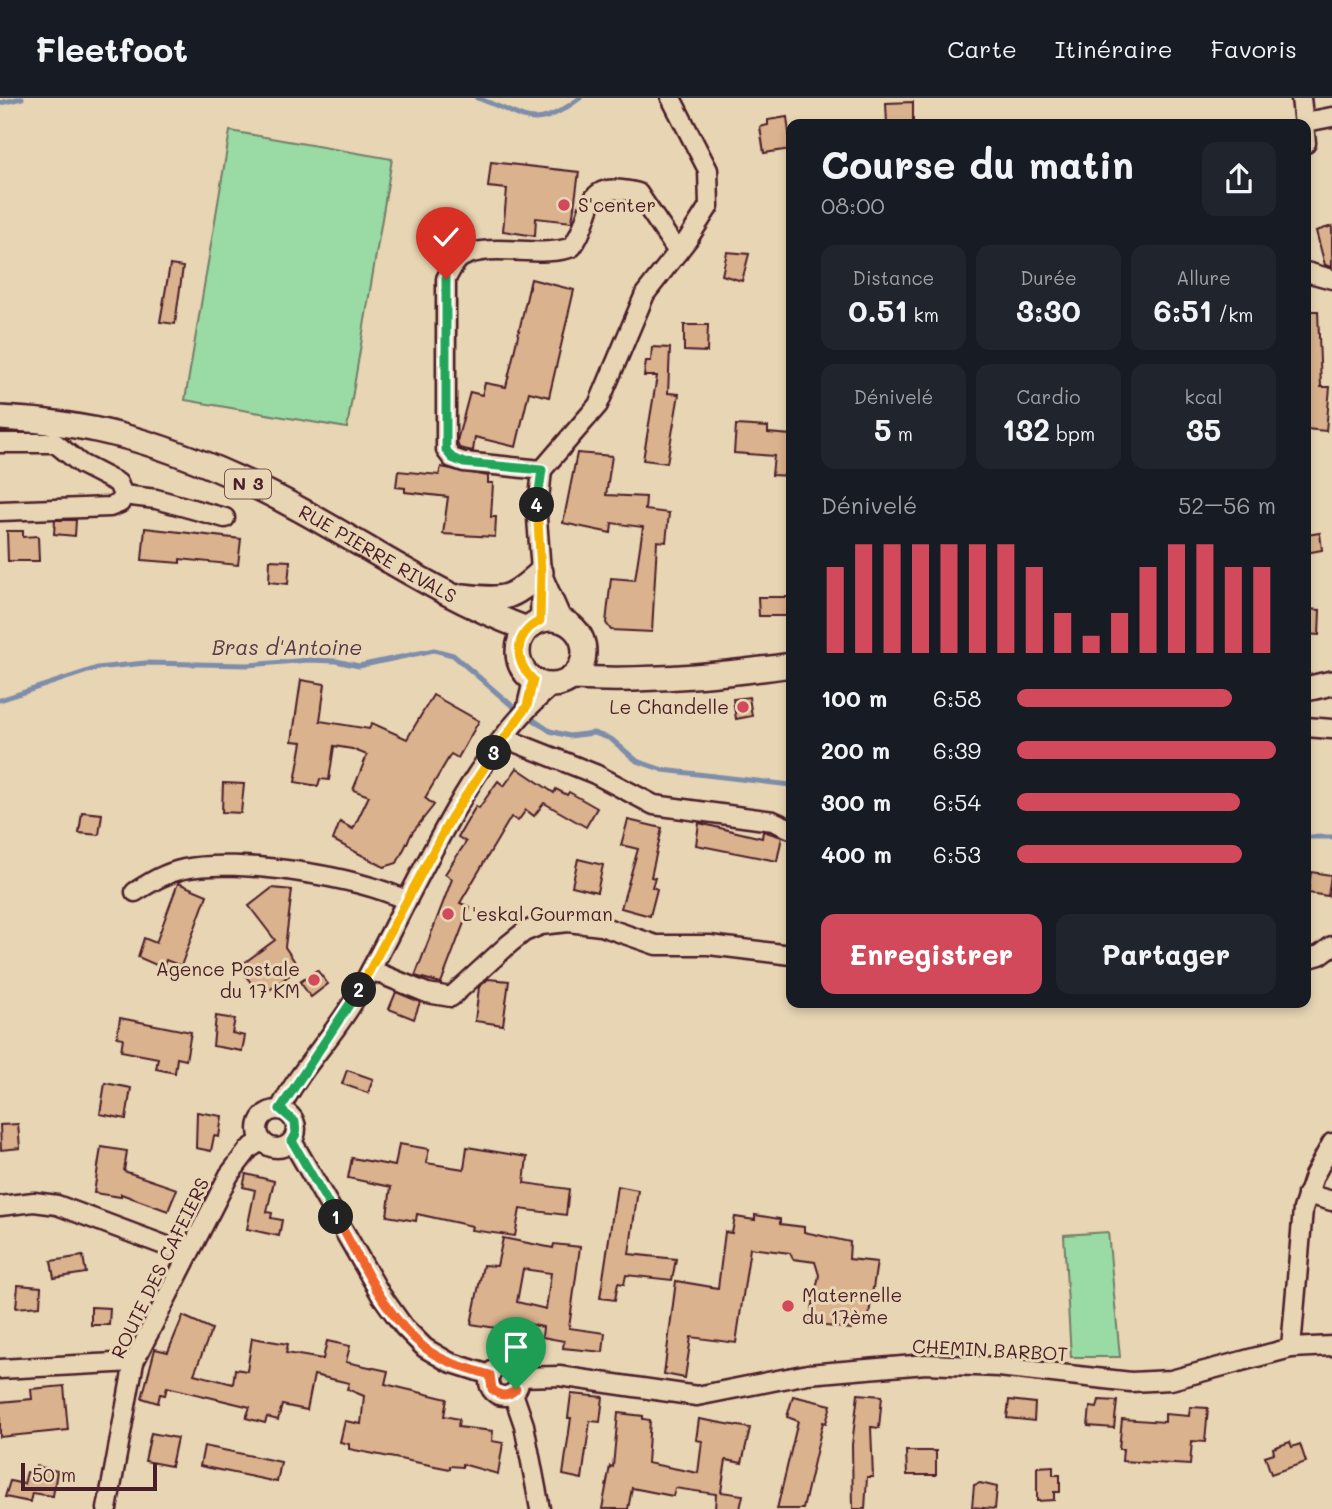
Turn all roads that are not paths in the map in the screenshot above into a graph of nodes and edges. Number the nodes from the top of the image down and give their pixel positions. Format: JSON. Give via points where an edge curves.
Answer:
{"nodes":[{"id":1,"x":671,"y":98,"type":"edge"},
{"id":2,"x":1301,"y":98,"type":"edge"},
{"id":3,"x":1332,"y":117,"type":"edge"},
{"id":4,"x":1305,"y":119,"type":"edge"},
{"id":5,"x":1311,"y":121,"type":"edge"},
{"id":6,"x":678,"y":252,"type":"junction"},
{"id":7,"x":1311,"y":273,"type":"edge"},
{"id":8,"x":1332,"y":279,"type":"edge"},
{"id":9,"x":0,"y":418,"type":"edge"},
{"id":10,"x":56,"y":432,"type":"junction"},
{"id":11,"x":0,"y":443,"type":"edge"},
{"id":12,"x":542,"y":470,"type":"junction"},
{"id":13,"x":123,"y":495,"type":"junction"},
{"id":14,"x":0,"y":511,"type":"edge"},
{"id":15,"x":225,"y":518,"type":"dead end"},
{"id":16,"x":541,"y":572,"type":"junction"},
{"id":17,"x":446,"y":594,"type":"junction"},
{"id":18,"x":563,"y":622,"type":"junction"},
{"id":19,"x":528,"y":633,"type":"junction"},
{"id":20,"x":584,"y":650,"type":"junction"},
{"id":21,"x":786,"y":666,"type":"edge"},
{"id":22,"x":553,"y":681,"type":"junction"},
{"id":23,"x":634,"y":682,"type":"junction"},
{"id":24,"x":1332,"y":683,"type":"edge"},
{"id":25,"x":1311,"y":688,"type":"edge"},
{"id":26,"x":1311,"y":727,"type":"edge"},
{"id":27,"x":1332,"y":729,"type":"edge"},
{"id":28,"x":508,"y":732,"type":"junction"},
{"id":29,"x":786,"y":827,"type":"edge"},
{"id":30,"x":135,"y":892,"type":"dead end"},
{"id":31,"x":407,"y":901,"type":"junction"},
{"id":32,"x":1332,"y":946,"type":"edge"},
{"id":33,"x":786,"y":954,"type":"edge"},
{"id":34,"x":1311,"y":958,"type":"edge"},
{"id":35,"x":371,"y":970,"type":"junction"},
{"id":36,"x":280,"y":1109,"type":"junction"},
{"id":37,"x":261,"y":1141,"type":"junction"},
{"id":38,"x":292,"y":1141,"type":"junction"},
{"id":39,"x":1332,"y":1143,"type":"edge"},
{"id":40,"x":1307,"y":1194,"type":"junction"},
{"id":41,"x":1332,"y":1201,"type":"edge"},
{"id":42,"x":0,"y":1206,"type":"edge"},
{"id":43,"x":188,"y":1254,"type":"junction"},
{"id":44,"x":1332,"y":1346,"type":"edge"},
{"id":45,"x":1291,"y":1348,"type":"junction"},
{"id":46,"x":134,"y":1362,"type":"junction"},
{"id":47,"x":0,"y":1369,"type":"edge"},
{"id":48,"x":515,"y":1385,"type":"junction"},
{"id":49,"x":107,"y":1509,"type":"edge"},
{"id":50,"x":540,"y":1509,"type":"edge"}],
"edges":[{"from":1,"to":6,"type":"street","via":[[708,170],[709,206]]},
{"from":2,"to":4,"type":"street"},
{"from":3,"to":5,"type":"street"},
{"from":6,"to":12,"type":"street","via":[[645,294],[598,405]]},
{"from":6,"to":12,"type":"street","via":[[638,193],[616,188],[601,191],[589,205],[572,247],[478,252],[461,257],[453,267],[446,279],[446,450],[464,463]]},
{"from":7,"to":8,"type":"street"},
{"from":9,"to":10,"type":"main road","name":"RUE PIERRE RIVALS","number":"N 3"},
{"from":10,"to":11,"type":"street","name":"RUE PIERRE RIVALS"},
{"from":10,"to":13,"type":"street","via":[[81,464],[118,483]]},
{"from":10,"to":17,"type":"main road","name":"RUE PIERRE RIVALS","number":"N 3","via":[[144,442],[236,477]]},
{"from":12,"to":16,"type":"street","via":[[537,518]]},
{"from":13,"to":14,"type":"street","via":[[120,503],[110,507]]},
{"from":13,"to":15,"type":"street"},
{"from":16,"to":17,"type":"main road","number":"N 3","via":[[513,597],[499,600]]},
{"from":16,"to":18,"type":"street"},
{"from":16,"to":19,"type":"street"},
{"from":17,"to":19,"type":"main road","name":"RUE PIERRE RIVALS","number":"N 3"},
{"from":18,"to":19,"type":"main road"},
{"from":18,"to":20,"type":"main road","via":[[578,633]]},
{"from":19,"to":22,"type":"main road","number":"N 3","via":[[519,662]]},
{"from":20,"to":22,"type":"main road","via":[[579,670]]},
{"from":20,"to":23,"type":"main road","via":[[603,667]]},
{"from":21,"to":23,"type":"main road"},
{"from":22,"to":23,"type":"main road"},
{"from":22,"to":28,"type":"street"},
{"from":24,"to":25,"type":"main road"},
{"from":26,"to":27,"type":"street"},
{"from":28,"to":29,"type":"street","via":[[654,805],[773,821]]},
{"from":28,"to":31,"type":"street","via":[[451,818]]},
{"from":30,"to":31,"type":"street","via":[[170,873],[218,867],[309,872]]},
{"from":31,"to":35,"type":"street"},
{"from":32,"to":34,"type":"street"},
{"from":33,"to":35,"type":"street","via":[[709,945],[656,945],[618,930],[568,922],[524,932],[451,997],[426,993]]},
{"from":35,"to":36,"type":"street"},
{"from":36,"to":37,"type":"street","via":[[262,1116],[257,1128]]},
{"from":36,"to":38,"type":"street","via":[[295,1122]]},
{"from":37,"to":38,"type":"street","via":[[278,1149]]},
{"from":37,"to":43,"type":"street","name":"ROUTE DES CAFEIERS","via":[[229,1175]]},
{"from":38,"to":48,"type":"street","name":"CHEMIN BARBOT","via":[[404,1327],[425,1348],[449,1362],[490,1375],[497,1367],[506,1366],[515,1371]]},
{"from":39,"to":40,"type":"street"},
{"from":40,"to":41,"type":"street"},
{"from":40,"to":45,"type":"street"},
{"from":42,"to":43,"type":"street","via":[[57,1205]]},
{"from":43,"to":46,"type":"street","name":"ROUTE DES CAFEIERS"},
{"from":44,"to":45,"type":"street","name":"CHEMIN BARBOT"},
{"from":45,"to":48,"type":"street","name":"CHEMIN BARBOT","via":[[1171,1380],[1131,1382],[926,1364],[808,1374],[697,1396],[559,1376]]},
{"from":46,"to":47,"type":"street"},
{"from":46,"to":49,"type":"street","name":"ROUTE DES CAFEIERS"},
{"from":48,"to":50,"type":"street"}]}
